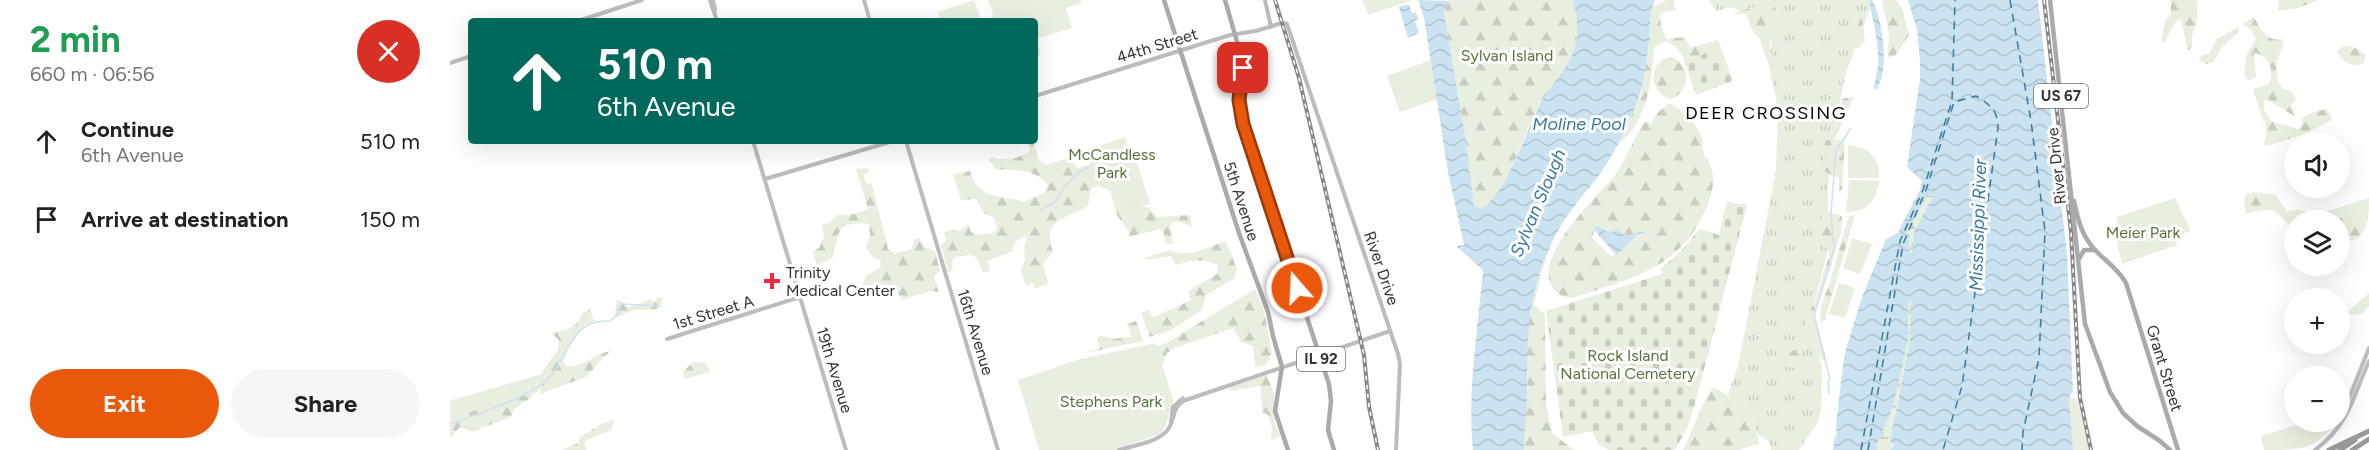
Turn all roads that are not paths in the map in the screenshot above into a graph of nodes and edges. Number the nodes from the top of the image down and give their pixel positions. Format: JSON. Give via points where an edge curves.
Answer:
{"nodes":[{"id":1,"x":642,"y":0,"type":"edge"},
{"id":2,"x":712,"y":0,"type":"edge"},
{"id":3,"x":864,"y":0,"type":"edge"},
{"id":4,"x":1164,"y":0,"type":"edge"},
{"id":5,"x":1225,"y":0,"type":"edge"},
{"id":6,"x":1265,"y":0,"type":"edge"},
{"id":7,"x":2050,"y":0,"type":"edge"},
{"id":8,"x":587,"y":18,"type":"edge"},
{"id":9,"x":716,"y":18,"type":"edge"},
{"id":10,"x":869,"y":18,"type":"edge"},
{"id":11,"x":1287,"y":24,"type":"joint"},
{"id":12,"x":1271,"y":27,"type":"junction"},
{"id":13,"x":1236,"y":33,"type":"junction"},
{"id":14,"x":1180,"y":50,"type":"junction"},
{"id":15,"x":468,"y":57,"type":"edge"},
{"id":16,"x":450,"y":63,"type":"edge"},
{"id":17,"x":1038,"y":95,"type":"edge"},
{"id":18,"x":754,"y":144,"type":"edge"},
{"id":19,"x":883,"y":144,"type":"edge"},
{"id":20,"x":907,"y":144,"type":"edge"},
{"id":21,"x":765,"y":179,"type":"junction"},
{"id":22,"x":2072,"y":192,"type":"junction"},
{"id":23,"x":2097,"y":252,"type":"junction"},
{"id":24,"x":2079,"y":260,"type":"junction"},
{"id":25,"x":800,"y":297,"type":"junction"},
{"id":26,"x":1390,"y":331,"type":"junction"},
{"id":27,"x":667,"y":339,"type":"dead end"},
{"id":28,"x":2369,"y":348,"type":"edge"},
{"id":29,"x":1319,"y":354,"type":"junction"},
{"id":30,"x":2369,"y":361,"type":"edge"},
{"id":31,"x":1282,"y":367,"type":"junction"},
{"id":32,"x":2350,"y":396,"type":"edge"},
{"id":33,"x":2369,"y":431,"type":"edge"},
{"id":34,"x":2332,"y":432,"type":"edge"},
{"id":35,"x":2369,"y":439,"type":"edge"},
{"id":36,"x":2326,"y":441,"type":"junction"},
{"id":37,"x":1136,"y":448,"type":"edge"},
{"id":38,"x":846,"y":450,"type":"edge"},
{"id":39,"x":998,"y":450,"type":"edge"},
{"id":40,"x":1119,"y":450,"type":"edge"},
{"id":41,"x":1288,"y":450,"type":"edge"},
{"id":42,"x":1334,"y":450,"type":"edge"},
{"id":43,"x":1396,"y":450,"type":"edge"},
{"id":44,"x":2170,"y":450,"type":"edge"},
{"id":45,"x":2178,"y":450,"type":"edge"},
{"id":46,"x":2315,"y":450,"type":"edge"},
{"id":47,"x":2329,"y":450,"type":"edge"},
{"id":48,"x":2340,"y":450,"type":"edge"},
{"id":49,"x":2354,"y":450,"type":"edge"}],
"edges":[{"from":1,"to":8,"type":"street"},
{"from":2,"to":9,"type":"street"},
{"from":3,"to":10,"type":"street"},
{"from":4,"to":14,"type":"main road","number":"IL 92"},
{"from":5,"to":13,"type":"main road","number":"IL 92"},
{"from":6,"to":12,"type":"street"},
{"from":7,"to":22,"type":"main road","name":"River Drive","number":"US 67"},
{"from":11,"to":12,"type":"street","name":"44th Street"},
{"from":11,"to":26,"type":"street","name":"River Drive"},
{"from":12,"to":13,"type":"street","name":"44th Street"},
{"from":13,"to":14,"type":"street","name":"44th Street"},
{"from":13,"to":29,"type":"main road","number":"IL 92","via":[[1242,59],[1242,120]]},
{"from":14,"to":17,"type":"street","name":"44th Street"},
{"from":14,"to":31,"type":"main road","name":"5th Avenue","number":"IL 92","via":[[1268,312]]},
{"from":15,"to":16,"type":"street"},
{"from":18,"to":21,"type":"street","name":"19th Avenue"},
{"from":19,"to":21,"type":"street"},
{"from":20,"to":39,"type":"street","name":"16th Avenue"},
{"from":21,"to":25,"type":"street","name":"19th Avenue"},
{"from":22,"to":23,"type":"main road","number":"US 67","via":[[2083,233]]},
{"from":22,"to":24,"type":"main road","name":"River Drive","number":"US 67"},
{"from":23,"to":24,"type":"main road","via":[[2084,250]]},
{"from":23,"to":45,"type":"main road","name":"Grant Street","number":"US 67","via":[[2126,283]]},
{"from":24,"to":44,"type":"main road","name":"River Drive","number":"US 67","via":[[2087,330],[2110,392],[2128,419]]},
{"from":25,"to":27,"type":"street","name":"1st Street A"},
{"from":25,"to":38,"type":"street","name":"19th Avenue"},
{"from":26,"to":29,"type":"street"},
{"from":26,"to":43,"type":"street","name":"River Drive","via":[[1400,364]]},
{"from":28,"to":32,"type":"street"},
{"from":29,"to":31,"type":"street"},
{"from":29,"to":42,"type":"main road","number":"IL 92","via":[[1331,392],[1328,430]]},
{"from":30,"to":36,"type":"street","via":[[2347,416]]},
{"from":31,"to":37,"type":"street","via":[[1178,405],[1169,430]]},
{"from":31,"to":41,"type":"main road","name":"5th Avenue","number":"IL 92","via":[[1275,411]]},
{"from":33,"to":47,"type":"highway"},
{"from":33,"to":48,"type":"highway"},
{"from":34,"to":36,"type":"street"},
{"from":35,"to":49,"type":"highway"},
{"from":36,"to":46,"type":"street"},
{"from":37,"to":40,"type":"street"}]}
